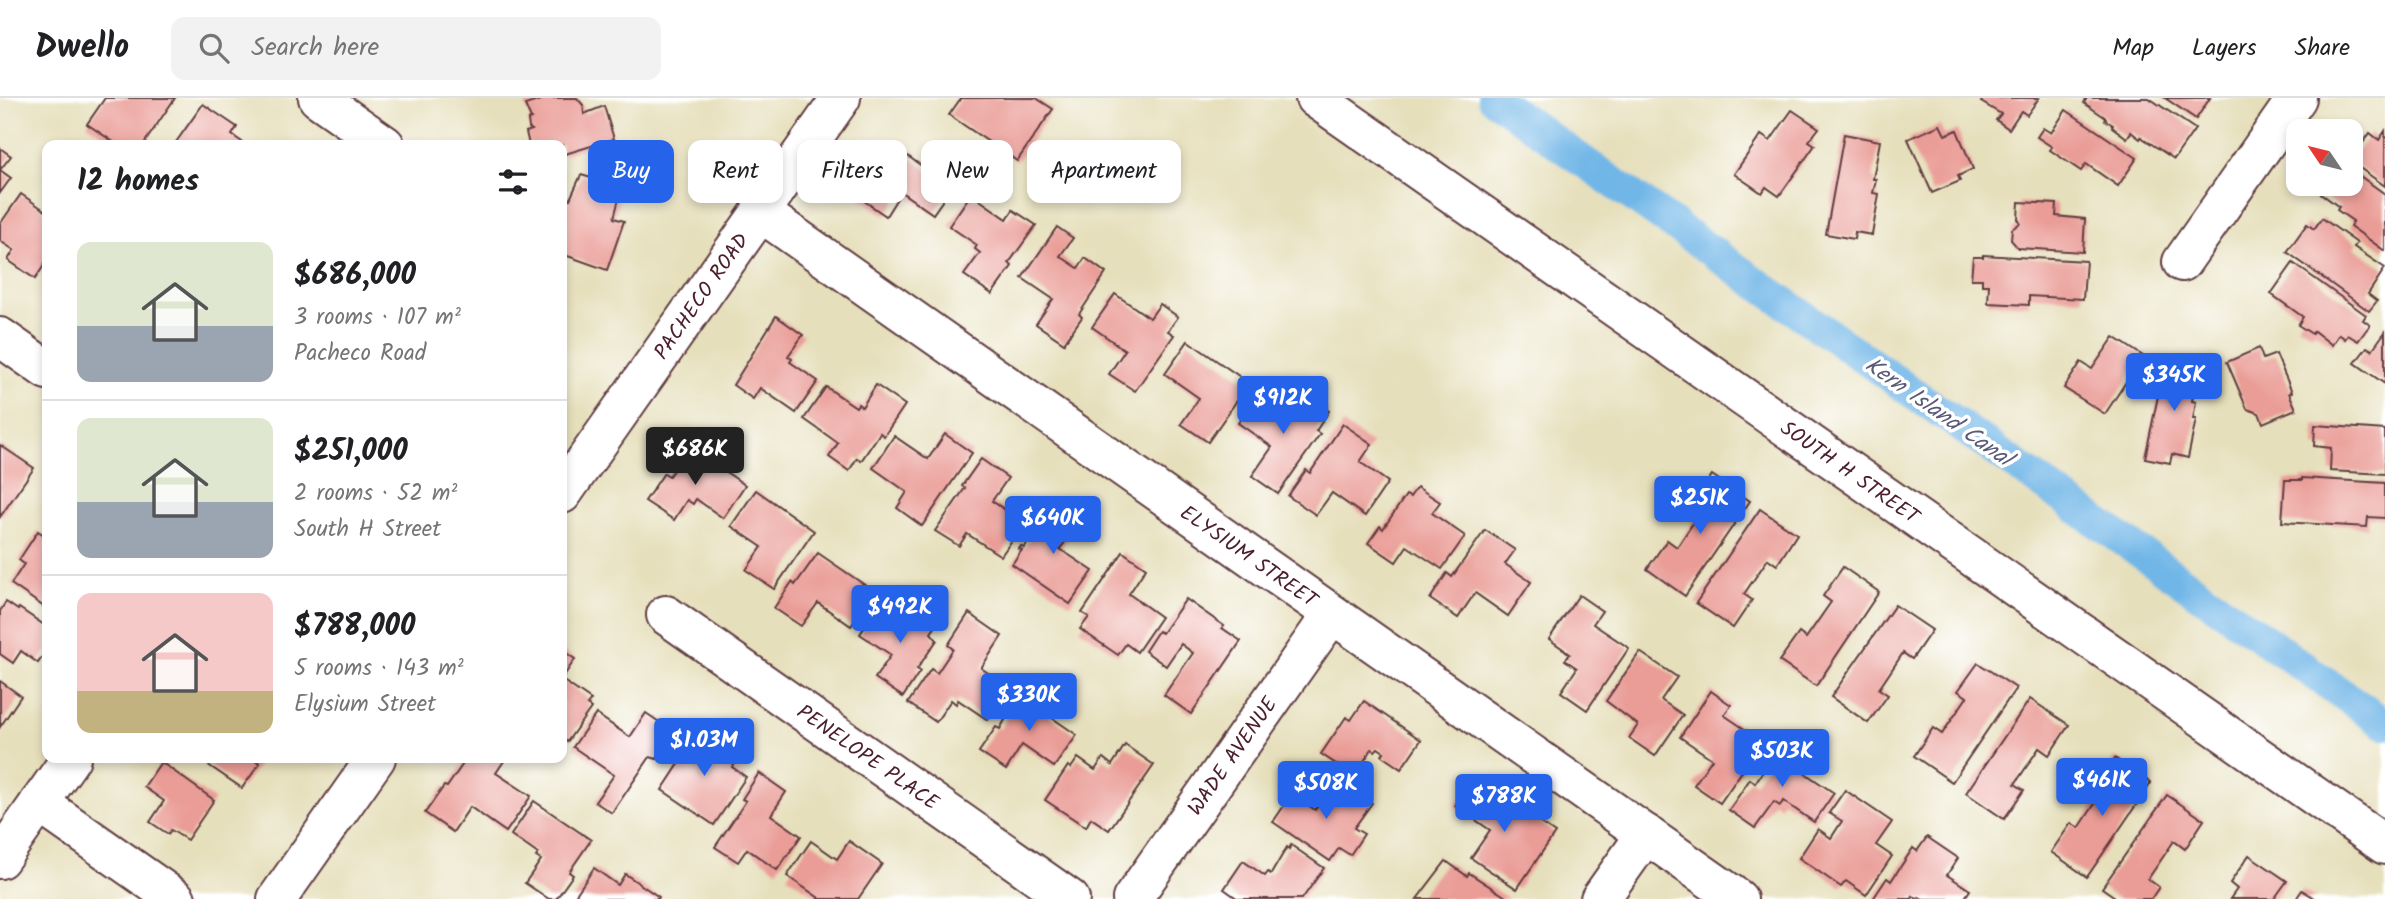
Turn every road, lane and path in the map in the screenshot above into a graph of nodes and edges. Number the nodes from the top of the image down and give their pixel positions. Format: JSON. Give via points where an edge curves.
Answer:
{"nodes":[{"id":1,"x":318,"y":98,"type":"edge"},
{"id":2,"x":841,"y":98,"type":"edge"},
{"id":3,"x":1315,"y":98,"type":"edge"},
{"id":4,"x":2297,"y":98,"type":"edge"},
{"id":5,"x":379,"y":140,"type":"edge"},
{"id":6,"x":760,"y":212,"type":"junction"},
{"id":7,"x":2182,"y":262,"type":"dead end"},
{"id":8,"x":0,"y":337,"type":"edge"},
{"id":9,"x":42,"y":366,"type":"edge"},
{"id":10,"x":567,"y":488,"type":"edge"},
{"id":11,"x":1332,"y":614,"type":"junction"},
{"id":12,"x":666,"y":615,"type":"dead end"},
{"id":13,"x":67,"y":763,"type":"edge"},
{"id":14,"x":372,"y":763,"type":"edge"},
{"id":15,"x":39,"y":803,"type":"junction"},
{"id":16,"x":1646,"y":834,"type":"junction"},
{"id":17,"x":2385,"y":845,"type":"edge"},
{"id":18,"x":0,"y":859,"type":"edge"},
{"id":19,"x":176,"y":899,"type":"edge"},
{"id":20,"x":277,"y":899,"type":"edge"},
{"id":21,"x":1070,"y":899,"type":"edge"},
{"id":22,"x":1132,"y":899,"type":"edge"},
{"id":23,"x":1600,"y":899,"type":"edge"},
{"id":24,"x":1738,"y":899,"type":"edge"}],
"edges":[{"from":1,"to":5,"type":"street"},
{"from":2,"to":6,"type":"street","name":"PACHECO ROAD"},
{"from":3,"to":17,"type":"street","name":"SOUTH H STREET"},
{"from":4,"to":7,"type":"street"},
{"from":6,"to":10,"type":"street","name":"PACHECO ROAD"},
{"from":6,"to":11,"type":"street","name":"ELYSIUM STREET"},
{"from":8,"to":9,"type":"street"},
{"from":11,"to":16,"type":"street","name":"ELYSIUM STREET"},
{"from":11,"to":22,"type":"street","name":"WADE AVENUE"},
{"from":12,"to":21,"type":"street","name":"PENELOPE PLACE"},
{"from":13,"to":15,"type":"street"},
{"from":14,"to":20,"type":"street"},
{"from":15,"to":18,"type":"street"},
{"from":15,"to":19,"type":"street"},
{"from":16,"to":23,"type":"street"},
{"from":16,"to":24,"type":"street","name":"ELYSIUM STREET"}]}
